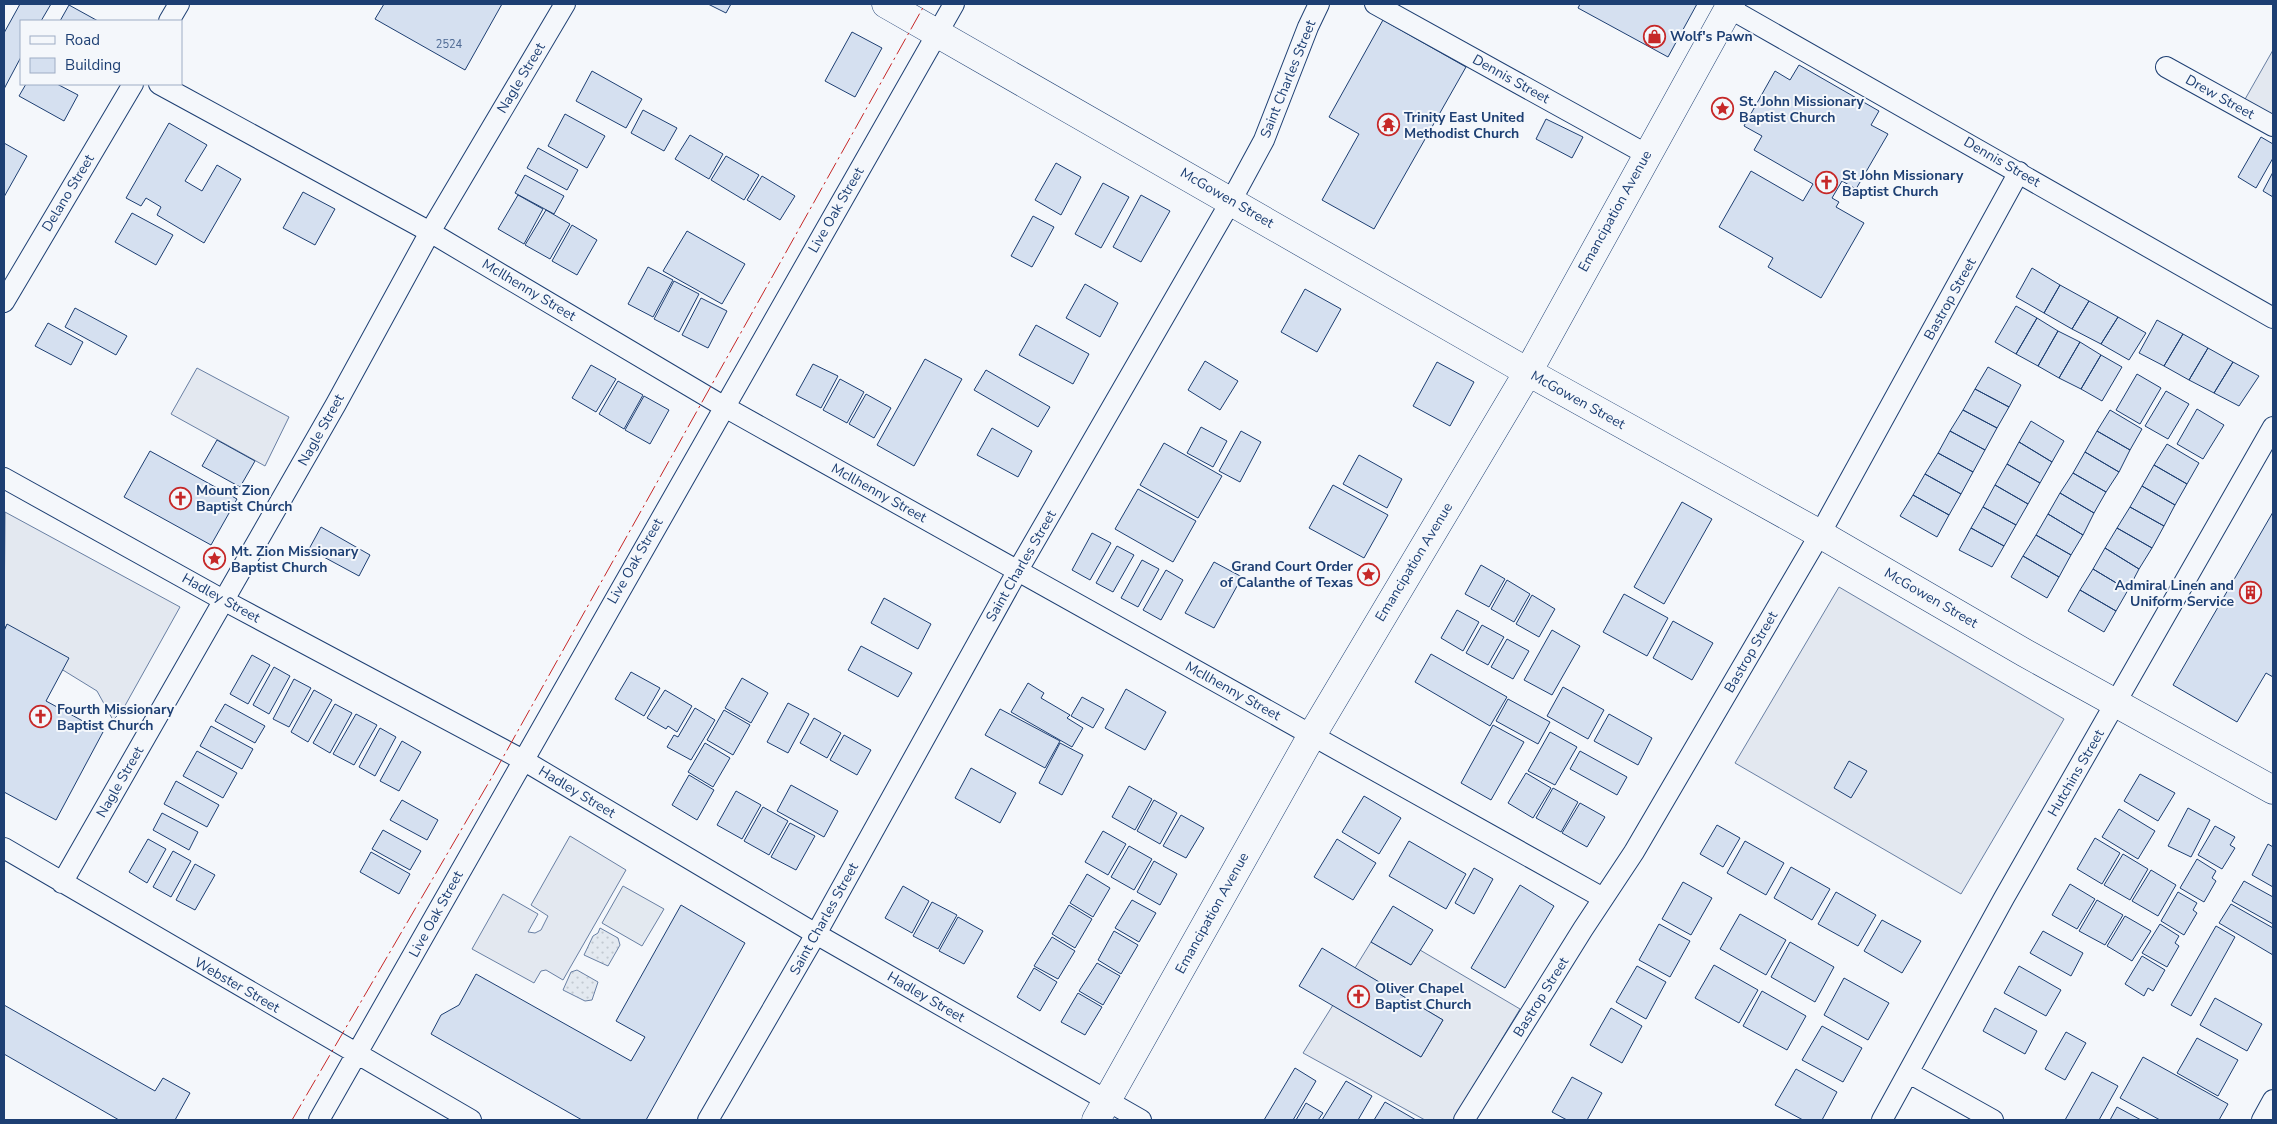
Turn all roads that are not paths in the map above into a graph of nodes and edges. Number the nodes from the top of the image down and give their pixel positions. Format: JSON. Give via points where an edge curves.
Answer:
{"nodes":[{"id":1,"x":179,"y":4,"type":"edge"},
{"id":2,"x":565,"y":4,"type":"edge"},
{"id":3,"x":886,"y":4,"type":"edge"},
{"id":4,"x":954,"y":4,"type":"edge"},
{"id":5,"x":1320,"y":4,"type":"edge"},
{"id":6,"x":1375,"y":4,"type":"edge"},
{"id":7,"x":1730,"y":6,"type":"edge"},
{"id":8,"x":170,"y":20,"type":"edge"},
{"id":9,"x":938,"y":33,"type":"junction"},
{"id":10,"x":2166,"y":67,"type":"dead end"},
{"id":11,"x":132,"y":85,"type":"edge"},
{"id":12,"x":161,"y":85,"type":"edge"},
{"id":13,"x":2273,"y":126,"type":"edge"},
{"id":14,"x":1646,"y":154,"type":"junction"},
{"id":15,"x":2019,"y":172,"type":"junction"},
{"id":16,"x":1231,"y":201,"type":"junction"},
{"id":17,"x":430,"y":232,"type":"junction"},
{"id":18,"x":4,"y":302,"type":"edge"},
{"id":19,"x":2273,"y":318,"type":"edge"},
{"id":20,"x":1528,"y":372,"type":"junction"},
{"id":21,"x":723,"y":406,"type":"junction"},
{"id":22,"x":2273,"y":427,"type":"edge"},
{"id":23,"x":4,"y":478,"type":"edge"},
{"id":24,"x":1820,"y":534,"type":"junction"},
{"id":25,"x":1018,"y":570,"type":"junction"},
{"id":26,"x":225,"y":600,"type":"junction"},
{"id":27,"x":2116,"y":704,"type":"junction"},
{"id":28,"x":1312,"y":735,"type":"junction"},
{"id":29,"x":523,"y":760,"type":"junction"},
{"id":30,"x":2273,"y":790,"type":"edge"},
{"id":31,"x":4,"y":848,"type":"edge"},
{"id":32,"x":62,"y":883,"type":"junction"},
{"id":33,"x":1603,"y":898,"type":"junction"},
{"id":34,"x":816,"y":934,"type":"junction"},
{"id":35,"x":357,"y":1054,"type":"junction"},
{"id":36,"x":1909,"y":1073,"type":"junction"},
{"id":37,"x":2273,"y":1100,"type":"edge"},
{"id":38,"x":1101,"y":1111,"type":"edge"},
{"id":39,"x":318,"y":1120,"type":"edge"},
{"id":40,"x":471,"y":1120,"type":"edge"},
{"id":41,"x":708,"y":1120,"type":"edge"},
{"id":42,"x":1141,"y":1120,"type":"edge"},
{"id":43,"x":1464,"y":1120,"type":"edge"},
{"id":44,"x":1882,"y":1120,"type":"edge"},
{"id":45,"x":1993,"y":1120,"type":"edge"},
{"id":46,"x":2262,"y":1120,"type":"edge"}],
"edges":[{"from":1,"to":8,"type":"street"},
{"from":2,"to":17,"type":"street","name":"Nagle Street"},
{"from":3,"to":9,"type":"street","name":"McGowen Street"},
{"from":4,"to":9,"type":"street","name":"Live Oak Street"},
{"from":5,"to":16,"type":"street","name":"Saint Charles Street","via":[[1274,117]]},
{"from":6,"to":14,"type":"street","name":"Dennis Street"},
{"from":7,"to":14,"type":"street","name":"Emancipation Avenue"},
{"from":7,"to":15,"type":"street","name":"Dennis Street"},
{"from":9,"to":16,"type":"street","name":"McGowen Street"},
{"from":9,"to":21,"type":"street","name":"Live Oak Street"},
{"from":10,"to":13,"type":"street","name":"Drew Street"},
{"from":11,"to":18,"type":"street","name":"Delano Street"},
{"from":12,"to":17,"type":"street","name":"McIlhenny Street"},
{"from":14,"to":20,"type":"street","name":"Emancipation Avenue"},
{"from":15,"to":19,"type":"street","name":"Dennis Street"},
{"from":15,"to":24,"type":"street","name":"Bastrop Street"},
{"from":16,"to":20,"type":"street","name":"McGowen Street"},
{"from":16,"to":25,"type":"street","name":"Saint Charles Street"},
{"from":17,"to":21,"type":"street","name":"McIlhenny Street"},
{"from":17,"to":26,"type":"street","name":"Nagle Street"},
{"from":20,"to":24,"type":"street","name":"McGowen Street"},
{"from":20,"to":28,"type":"street","name":"Emancipation Avenue"},
{"from":21,"to":25,"type":"street","name":"McIlhenny Street"},
{"from":21,"to":29,"type":"street","name":"Live Oak Street"},
{"from":22,"to":27,"type":"street","name":"Hutchins Street"},
{"from":23,"to":26,"type":"street","name":"Hadley Street"},
{"from":24,"to":27,"type":"street","name":"McGowen Street"},
{"from":24,"to":33,"type":"street","name":"Bastrop Street","via":[[1634,852]]},
{"from":25,"to":28,"type":"street","name":"McIlhenny Street"},
{"from":25,"to":34,"type":"street","name":"Saint Charles Street"},
{"from":26,"to":29,"type":"street","name":"Hadley Street"},
{"from":26,"to":32,"type":"street","name":"Nagle Street"},
{"from":27,"to":30,"type":"street","name":"McGowen Street"},
{"from":27,"to":36,"type":"street","name":"Hutchins Street","via":[[2004,898]]},
{"from":28,"to":33,"type":"street","name":"McIlhenny Street"},
{"from":28,"to":38,"type":"street","name":"Emancipation Avenue"},
{"from":29,"to":34,"type":"street","name":"Hadley Street"},
{"from":29,"to":35,"type":"street","name":"Live Oak Street"},
{"from":31,"to":32,"type":"street","name":"Webster Street"},
{"from":32,"to":35,"type":"street","name":"Webster Street"},
{"from":33,"to":43,"type":"street","name":"Bastrop Street"},
{"from":34,"to":38,"type":"street","name":"Hadley Street"},
{"from":34,"to":41,"type":"street","name":"Saint Charles Street"},
{"from":35,"to":39,"type":"street","name":"Live Oak Street"},
{"from":35,"to":40,"type":"street","name":"Webster Street"},
{"from":36,"to":44,"type":"street","name":"Hutchins Street"},
{"from":36,"to":45,"type":"street"},
{"from":37,"to":46,"type":"street"},
{"from":38,"to":42,"type":"street","name":"Hadley Street"}]}
